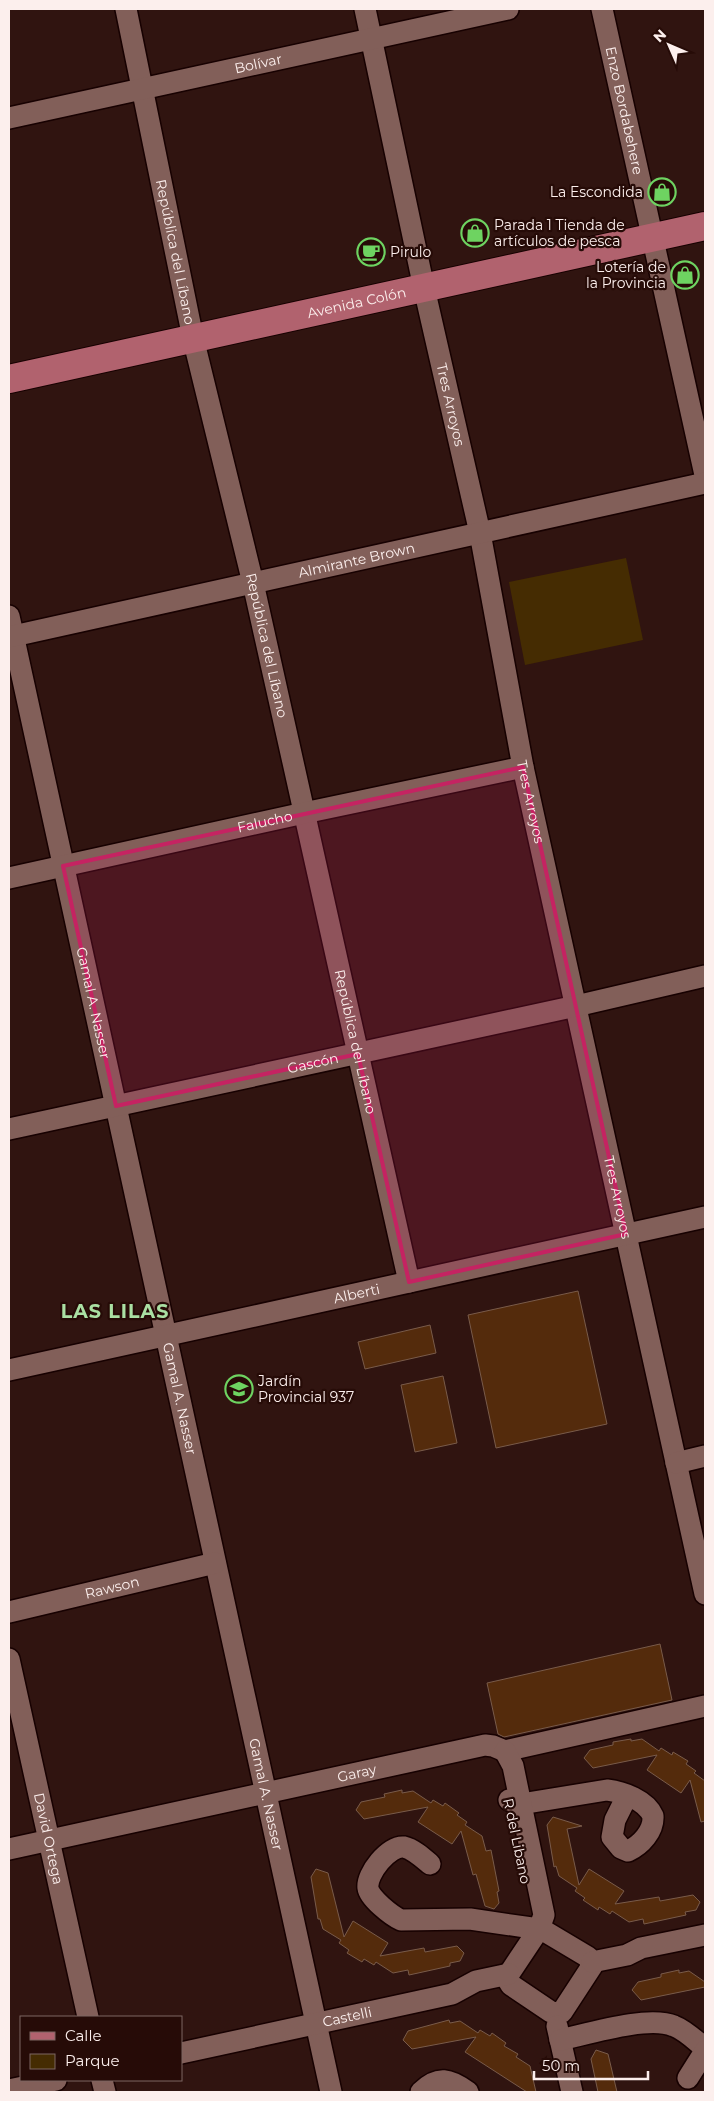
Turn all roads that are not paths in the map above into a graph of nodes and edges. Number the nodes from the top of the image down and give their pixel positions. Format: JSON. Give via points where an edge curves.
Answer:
{"nodes":[{"id":1,"x":126,"y":9,"type":"edge"},
{"id":2,"x":365,"y":9,"type":"edge"},
{"id":3,"x":508,"y":9,"type":"edge"},
{"id":4,"x":602,"y":9,"type":"edge"},
{"id":5,"x":372,"y":39,"type":"junction"},
{"id":6,"x":144,"y":89,"type":"junction"},
{"id":7,"x":9,"y":118,"type":"edge"},
{"id":8,"x":705,"y":226,"type":"edge"},
{"id":9,"x":652,"y":238,"type":"junction"},
{"id":10,"x":424,"y":288,"type":"junction"},
{"id":11,"x":193,"y":338,"type":"junction"},
{"id":12,"x":9,"y":379,"type":"edge"},
{"id":13,"x":705,"y":475,"type":"edge"},
{"id":14,"x":705,"y":483,"type":"edge"},
{"id":15,"x":480,"y":533,"type":"junction"},
{"id":16,"x":253,"y":583,"type":"junction"},
{"id":17,"x":10,"y":630,"type":"edge"},
{"id":18,"x":523,"y":767,"type":"junction"},
{"id":19,"x":304,"y":813,"type":"junction"},
{"id":20,"x":63,"y":866,"type":"junction"},
{"id":21,"x":9,"y":878,"type":"edge"},
{"id":22,"x":705,"y":976,"type":"edge"},
{"id":23,"x":576,"y":1006,"type":"junction"},
{"id":24,"x":358,"y":1054,"type":"junction"},
{"id":25,"x":116,"y":1106,"type":"junction"},
{"id":26,"x":9,"y":1130,"type":"edge"},
{"id":27,"x":705,"y":1217,"type":"edge"},
{"id":28,"x":626,"y":1234,"type":"junction"},
{"id":29,"x":409,"y":1282,"type":"junction"},
{"id":30,"x":166,"y":1336,"type":"junction"},
{"id":31,"x":9,"y":1370,"type":"edge"},
{"id":32,"x":705,"y":1456,"type":"edge"},
{"id":33,"x":676,"y":1463,"type":"junction"},
{"id":34,"x":215,"y":1563,"type":"junction"},
{"id":35,"x":705,"y":1594,"type":"edge"},
{"id":36,"x":9,"y":1612,"type":"edge"},
{"id":37,"x":9,"y":1658,"type":"edge"},
{"id":38,"x":705,"y":1706,"type":"edge"},
{"id":39,"x":505,"y":1751,"type":"junction"},
{"id":40,"x":265,"y":1792,"type":"junction"},
{"id":41,"x":627,"y":1796,"type":"dead end"},
{"id":42,"x":514,"y":1802,"type":"junction"},
{"id":43,"x":49,"y":1840,"type":"junction"},
{"id":44,"x":9,"y":1849,"type":"edge"},
{"id":45,"x":430,"y":1864,"type":"dead end"},
{"id":46,"x":539,"y":1929,"type":"junction"},
{"id":47,"x":705,"y":1935,"type":"edge"},
{"id":48,"x":592,"y":1962,"type":"junction"},
{"id":49,"x":509,"y":1974,"type":"junction"},
{"id":50,"x":554,"y":2013,"type":"junction"},
{"id":51,"x":88,"y":2016,"type":"edge"},
{"id":52,"x":316,"y":2024,"type":"junction"},
{"id":53,"x":560,"y":2040,"type":"junction"},
{"id":54,"x":705,"y":2049,"type":"edge"},
{"id":55,"x":182,"y":2053,"type":"edge"},
{"id":56,"x":688,"y":2078,"type":"dead end"},
{"id":57,"x":51,"y":2081,"type":"edge"},
{"id":58,"x":9,"y":2090,"type":"edge"},
{"id":59,"x":331,"y":2092,"type":"edge"},
{"id":60,"x":421,"y":2092,"type":"edge"},
{"id":61,"x":468,"y":2092,"type":"edge"},
{"id":62,"x":572,"y":2092,"type":"edge"}],
"edges":[{"from":1,"to":6,"type":"street","name":"República del Líbano"},
{"from":2,"to":5,"type":"street","name":"Tres Arroyos"},
{"from":3,"to":5,"type":"street","name":"Bolívar"},
{"from":4,"to":9,"type":"street","name":"Enzo Bordabehere"},
{"from":5,"to":6,"type":"street","name":"Bolívar"},
{"from":5,"to":10,"type":"street","name":"Tres Arroyos"},
{"from":6,"to":7,"type":"street","name":"Bolívar"},
{"from":6,"to":11,"type":"street","name":"República del Líbano"},
{"from":8,"to":9,"type":"main road","name":"Avenida Colón"},
{"from":9,"to":10,"type":"main road","name":"Avenida Colón"},
{"from":9,"to":13,"type":"street","name":"Enzo Bordabehere"},
{"from":10,"to":11,"type":"main road","name":"Avenida Colón"},
{"from":10,"to":15,"type":"street","name":"Tres Arroyos"},
{"from":11,"to":12,"type":"main road","name":"Avenida Colón"},
{"from":11,"to":16,"type":"street","name":"República del Líbano"},
{"from":14,"to":15,"type":"street","name":"Almirante Brown"},
{"from":15,"to":16,"type":"street","name":"Almirante Brown"},
{"from":15,"to":18,"type":"street","name":"Tres Arroyos"},
{"from":16,"to":17,"type":"street","name":"Almirante Brown"},
{"from":16,"to":19,"type":"street","name":"República del Líbano"},
{"from":17,"to":20,"type":"street","name":"Gamal A. Nasser"},
{"from":18,"to":19,"type":"street","name":"Falucho"},
{"from":18,"to":23,"type":"street","name":"Tres Arroyos"},
{"from":19,"to":20,"type":"street","name":"Falucho"},
{"from":19,"to":24,"type":"street","name":"República del Líbano"},
{"from":20,"to":21,"type":"street","name":"Falucho"},
{"from":20,"to":25,"type":"street","name":"Gamal A. Nasser"},
{"from":22,"to":23,"type":"street","name":"Gascón"},
{"from":23,"to":24,"type":"street","name":"Gascón"},
{"from":23,"to":28,"type":"street","name":"Tres Arroyos"},
{"from":24,"to":25,"type":"street","name":"Gascón"},
{"from":24,"to":29,"type":"street","name":"República del Líbano"},
{"from":25,"to":26,"type":"street","name":"Gascón"},
{"from":25,"to":30,"type":"street","name":"Gamal A. Nasser"},
{"from":27,"to":28,"type":"street","name":"Alberti"},
{"from":28,"to":29,"type":"street","name":"Alberti"},
{"from":28,"to":33,"type":"street","name":"Tres Arroyos"},
{"from":29,"to":30,"type":"street","name":"Alberti"},
{"from":30,"to":31,"type":"street","name":"Alberti"},
{"from":30,"to":34,"type":"street","name":"Gamal A. Nasser"},
{"from":32,"to":33,"type":"street"},
{"from":33,"to":35,"type":"street","name":"Tres Arroyos"},
{"from":34,"to":36,"type":"street","name":"Rawson"},
{"from":34,"to":40,"type":"street","name":"Gamal A. Nasser"},
{"from":37,"to":43,"type":"street","name":"David Ortega"},
{"from":38,"to":39,"type":"street","name":"Garay"},
{"from":39,"to":40,"type":"street","name":"Garay","via":[[485,1745]]},
{"from":39,"to":42,"type":"street","name":"R del Libano","via":[[502,1769]]},
{"from":40,"to":43,"type":"street","name":"Garay"},
{"from":40,"to":52,"type":"street","name":"Gamal A. Nasser"},
{"from":41,"to":42,"type":"street","via":[[607,1790]]},
{"from":42,"to":46,"type":"street","name":"R del Libano","via":[[533,1917]]},
{"from":43,"to":44,"type":"street","name":"Garay"},
{"from":43,"to":51,"type":"street","name":"David Ortega"},
{"from":45,"to":46,"type":"street","via":[[407,1848],[399,1847],[375,1867],[368,1890],[401,1920],[470,1919]]},
{"from":46,"to":48,"type":"street"},
{"from":46,"to":49,"type":"street"},
{"from":47,"to":48,"type":"street"},
{"from":48,"to":50,"type":"street","via":[[566,2008]]},
{"from":49,"to":50,"type":"street","via":[[511,1985]]},
{"from":49,"to":52,"type":"street","name":"Castelli","via":[[476,1981],[452,1994]]},
{"from":50,"to":53,"type":"street"},
{"from":52,"to":55,"type":"street","name":"Castelli"},
{"from":52,"to":59,"type":"street","name":"Gamal A. Nasser"},
{"from":53,"to":54,"type":"street","via":[[641,2023],[663,2023],[675,2026]]},
{"from":53,"to":62,"type":"street"},
{"from":54,"to":56,"type":"street"},
{"from":57,"to":58,"type":"street"},
{"from":60,"to":61,"type":"street","via":[[437,2080],[444,2080]]}]}
